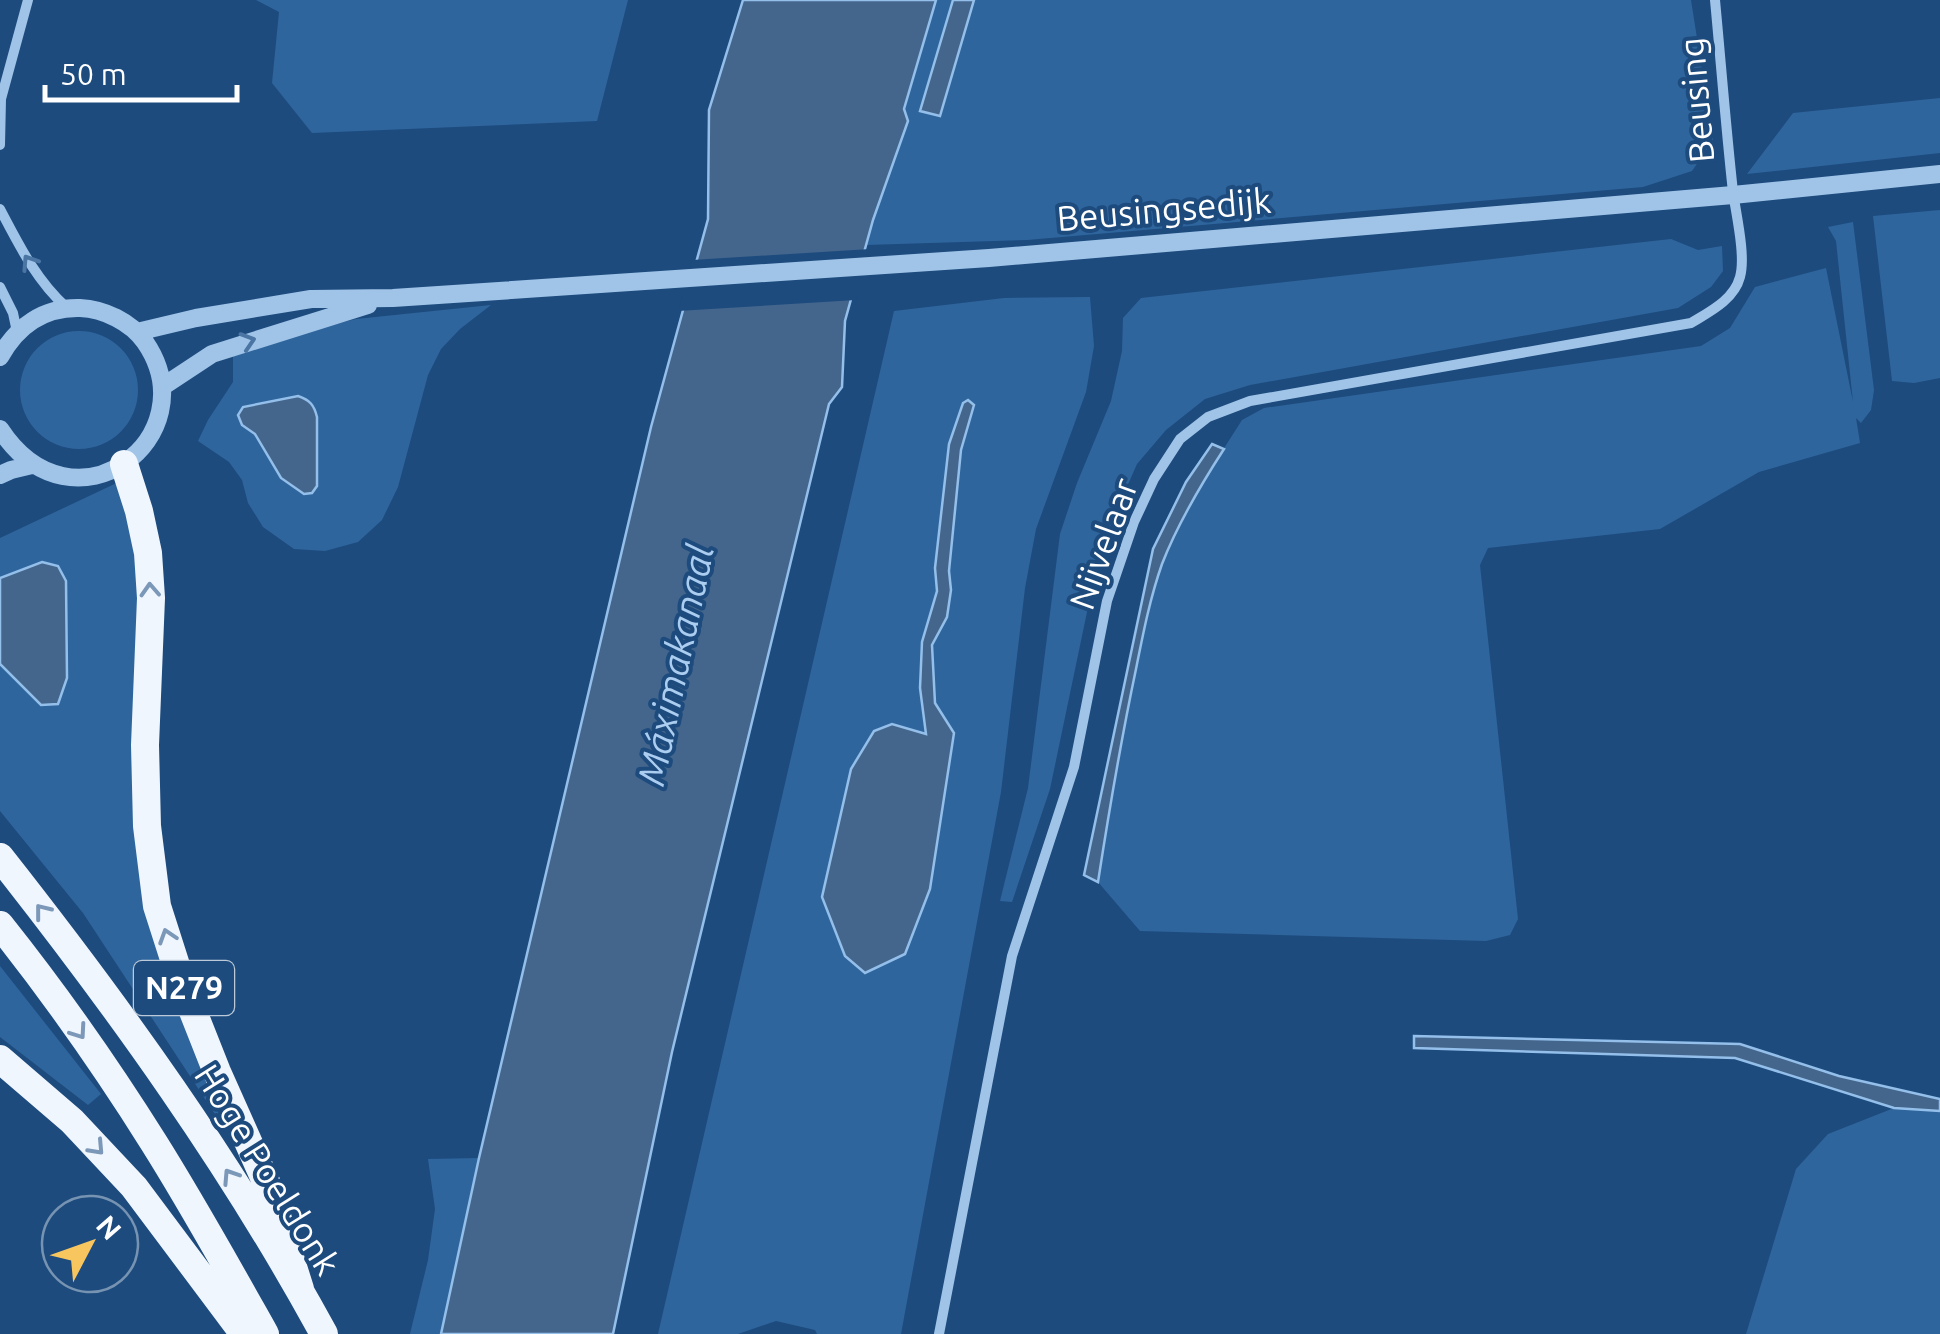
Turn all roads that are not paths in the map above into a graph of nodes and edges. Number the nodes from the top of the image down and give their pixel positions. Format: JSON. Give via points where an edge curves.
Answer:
{"nodes":[{"id":1,"x":28,"y":0,"type":"edge"},
{"id":2,"x":1716,"y":0,"type":"edge"},
{"id":3,"x":0,"y":100,"type":"edge"},
{"id":4,"x":0,"y":145,"type":"edge"},
{"id":5,"x":1940,"y":174,"type":"edge"},
{"id":6,"x":1733,"y":195,"type":"junction"},
{"id":7,"x":0,"y":209,"type":"edge"},
{"id":8,"x":0,"y":287,"type":"edge"},
{"id":9,"x":392,"y":298,"type":"junction"},
{"id":10,"x":67,"y":308,"type":"junction"},
{"id":11,"x":17,"y":332,"type":"junction"},
{"id":12,"x":137,"y":332,"type":"junction"},
{"id":13,"x":0,"y":357,"type":"edge"},
{"id":14,"x":162,"y":386,"type":"junction"},
{"id":15,"x":0,"y":429,"type":"edge"},
{"id":16,"x":124,"y":464,"type":"junction"},
{"id":17,"x":32,"y":465,"type":"junction"},
{"id":18,"x":0,"y":475,"type":"edge"},
{"id":19,"x":0,"y":857,"type":"edge"},
{"id":20,"x":0,"y":925,"type":"edge"},
{"id":21,"x":0,"y":1059,"type":"edge"},
{"id":22,"x":300,"y":1289,"type":"junction"},
{"id":23,"x":244,"y":1334,"type":"edge"},
{"id":24,"x":265,"y":1334,"type":"edge"},
{"id":25,"x":324,"y":1334,"type":"edge"},
{"id":26,"x":939,"y":1334,"type":"edge"}],
"edges":[{"from":1,"to":3,"type":"street"},
{"from":2,"to":6,"type":"street","name":"Beusing"},
{"from":3,"to":4,"type":"street"},
{"from":5,"to":6,"type":"street","name":"Beusingsedijk"},
{"from":6,"to":9,"type":"street","name":"Beusingsedijk","via":[[989,258]]},
{"from":6,"to":26,"type":"street","name":"Nijvelaar","via":[[1740,276],[1717,308],[1691,323],[1250,401],[1208,418],[1180,439],[1134,522],[1107,602],[1074,768],[1012,956]]},
{"from":10,"to":7,"type":"street","one_way":true,"via":[[26,259]]},
{"from":8,"to":11,"type":"street"},
{"from":9,"to":12,"type":"street","name":"Beusingsedijk","via":[[311,299]]},
{"from":14,"to":9,"type":"street","name":"Beusingsedijk","one_way":true,"via":[[212,354]]},
{"from":10,"to":11,"type":"street"},
{"from":10,"to":12,"type":"street","via":[[112,315]]},
{"from":11,"to":13,"type":"street"},
{"from":12,"to":14,"type":"street","via":[[158,364]]},
{"from":14,"to":16,"type":"street","via":[[154,430]]},
{"from":15,"to":17,"type":"street"},
{"from":16,"to":17,"type":"street","via":[[78,478]]},
{"from":22,"to":16,"type":"highway","number":"N279","one_way":true,"via":[[268,1184],[181,981],[158,906],[146,794],[148,552]]},
{"from":17,"to":18,"type":"street"},
{"from":22,"to":19,"type":"highway","name":"Hoge Poeldonk","number":"N279","one_way":true,"via":[[150,1057]]},
{"from":20,"to":24,"type":"highway","one_way":true,"via":[[154,1143]]},
{"from":21,"to":23,"type":"highway","one_way":true,"via":[[134,1186]]},
{"from":22,"to":25,"type":"highway","name":"Hoge Poeldonk","number":"N279"}]}
